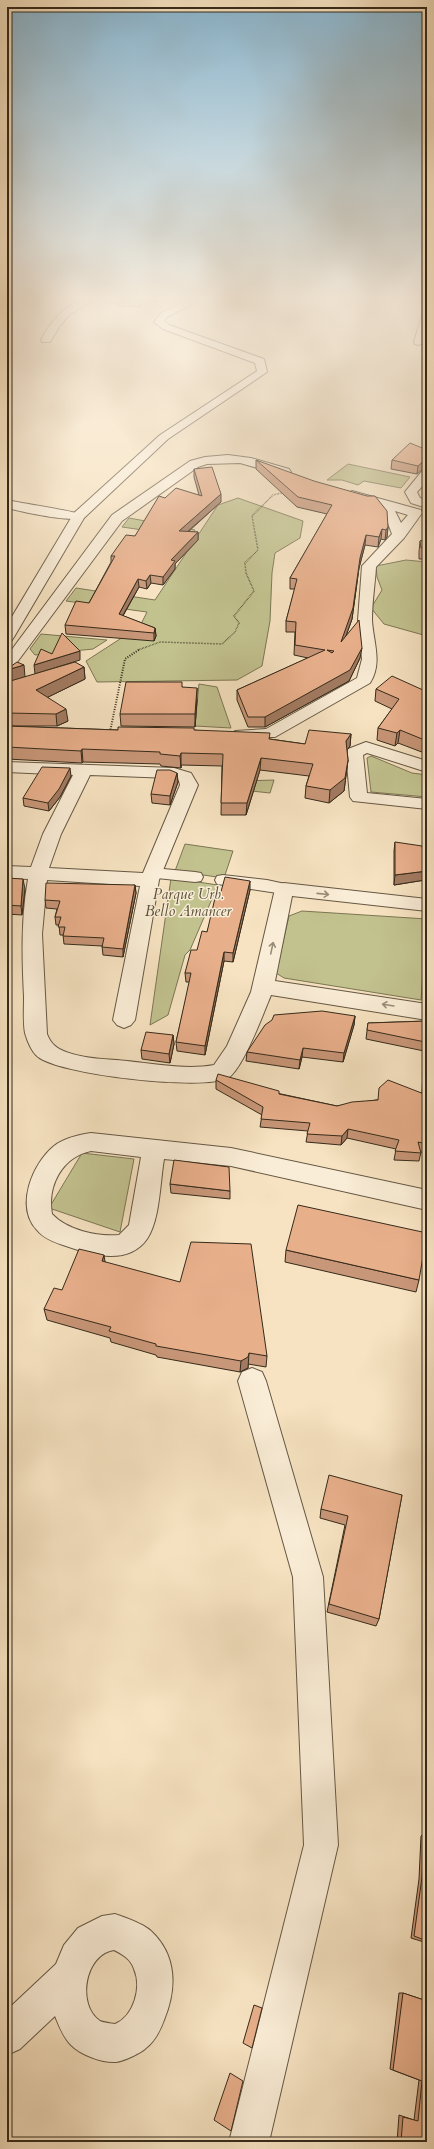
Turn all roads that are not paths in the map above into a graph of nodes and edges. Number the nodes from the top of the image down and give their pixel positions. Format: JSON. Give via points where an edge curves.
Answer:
{"nodes":[{"id":1,"x":224,"y":397,"type":"edge"},
{"id":2,"x":427,"y":473,"type":"edge"},
{"id":3,"x":307,"y":482,"type":"edge"},
{"id":4,"x":339,"y":491,"type":"edge"},
{"id":5,"x":383,"y":503,"type":"junction"},
{"id":6,"x":7,"y":504,"type":"edge"},
{"id":7,"x":427,"y":504,"type":"edge"},
{"id":8,"x":422,"y":511,"type":"edge"},
{"id":9,"x":79,"y":516,"type":"junction"},
{"id":10,"x":399,"y":535,"type":"junction"},
{"id":11,"x":8,"y":634,"type":"edge"},
{"id":12,"x":7,"y":666,"type":"edge"},
{"id":13,"x":229,"y":734,"type":"edge"},
{"id":14,"x":7,"y":767,"type":"edge"},
{"id":15,"x":427,"y":767,"type":"edge"},
{"id":16,"x":85,"y":769,"type":"junction"},
{"id":17,"x":427,"y":804,"type":"edge"},
{"id":18,"x":7,"y":872,"type":"edge"},
{"id":19,"x":38,"y":874,"type":"junction"},
{"id":20,"x":152,"y":876,"type":"junction"},
{"id":21,"x":195,"y":877,"type":"dead end"},
{"id":22,"x":223,"y":880,"type":"edge"},
{"id":23,"x":284,"y":889,"type":"junction"},
{"id":24,"x":427,"y":905,"type":"edge"},
{"id":25,"x":263,"y":986,"type":"junction"},
{"id":26,"x":427,"y":1012,"type":"edge"},
{"id":27,"x":124,"y":1020,"type":"dead end"},
{"id":28,"x":154,"y":1150,"type":"junction"},
{"id":29,"x":427,"y":1200,"type":"edge"},
{"id":30,"x":252,"y":1381,"type":"dead end"},
{"id":31,"x":70,"y":1975,"type":"dead end"},
{"id":32,"x":7,"y":2036,"type":"edge"},
{"id":33,"x":249,"y":2142,"type":"edge"}],
"edges":[{"from":1,"to":9,"type":"street","via":[[164,437]]},
{"from":2,"to":7,"type":"street","via":[[410,492],[415,500]]},
{"from":3,"to":12,"type":"street","via":[[272,467],[240,459],[207,459],[194,464],[117,518]]},
{"from":4,"to":5,"type":"street"},
{"from":5,"to":8,"type":"street"},
{"from":5,"to":10,"type":"street","via":[[392,513]]},
{"from":6,"to":9,"type":"street"},
{"from":8,"to":10,"type":"street"},
{"from":9,"to":11,"type":"street"},
{"from":10,"to":13,"type":"street","via":[[370,566],[365,620],[370,659],[364,680],[269,734]]},
{"from":14,"to":16,"type":"street"},
{"from":15,"to":17,"type":"street","via":[[366,747],[354,753],[359,797]]},
{"from":16,"to":19,"type":"street","via":[[55,826]]},
{"from":16,"to":20,"type":"street","via":[[171,773],[185,776],[188,780],[189,785]]},
{"from":18,"to":19,"type":"street"},
{"from":19,"to":20,"type":"street"},
{"from":19,"to":25,"type":"street","via":[[32,917],[36,1034],[44,1050],[63,1060],[90,1066],[168,1072],[221,1072],[226,1069],[235,1053]]},
{"from":20,"to":21,"type":"street"},
{"from":20,"to":27,"type":"street"},
{"from":22,"to":23,"type":"street","via":[[268,884]]},
{"from":23,"to":24,"type":"street","one_way":true},
{"from":25,"to":23,"type":"street","one_way":true},
{"from":26,"to":25,"type":"street","one_way":true},
{"from":28,"to":28,"type":"street","via":[[141,1227],[129,1242],[120,1246],[110,1246],[61,1235],[51,1230],[43,1221],[38,1200],[42,1186],[50,1167],[66,1150],[77,1144],[91,1142]]},
{"from":28,"to":29,"type":"street","via":[[231,1157]]},
{"from":30,"to":33,"type":"street","via":[[308,1577],[321,1845]]},
{"from":31,"to":32,"type":"street"}]}
